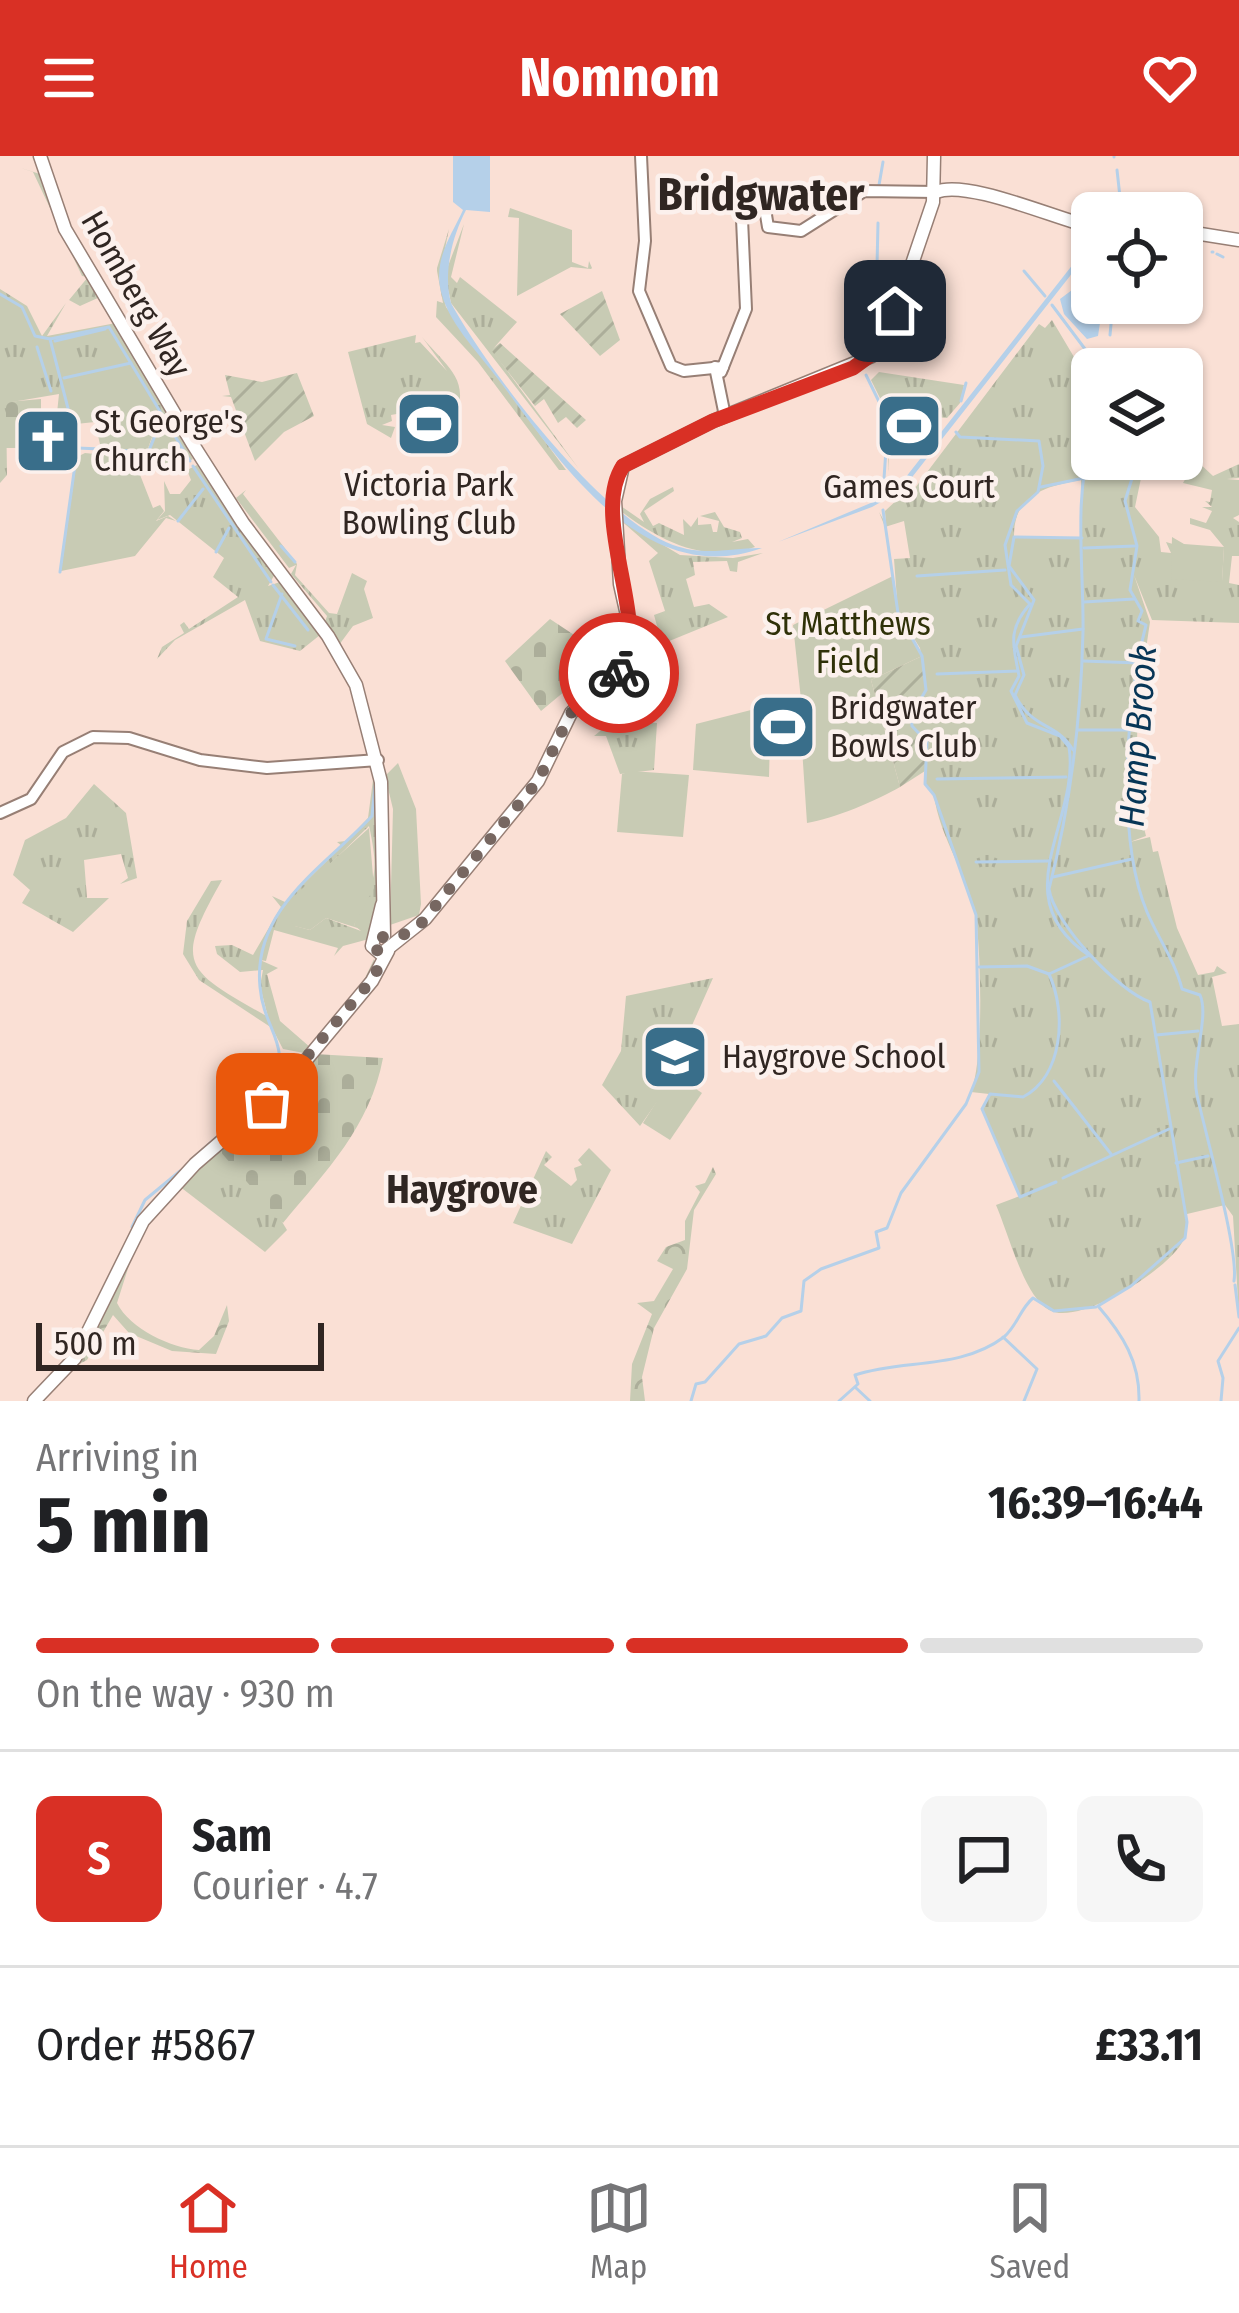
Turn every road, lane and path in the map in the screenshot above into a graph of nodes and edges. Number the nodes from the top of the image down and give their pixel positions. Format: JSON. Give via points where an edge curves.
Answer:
{"nodes":[{"id":1,"x":40,"y":156,"type":"edge"},
{"id":2,"x":641,"y":156,"type":"edge"},
{"id":3,"x":936,"y":156,"type":"edge"},
{"id":4,"x":940,"y":192,"type":"junction"},
{"id":5,"x":1071,"y":220,"type":"edge"},
{"id":6,"x":1203,"y":234,"type":"edge"},
{"id":7,"x":1239,"y":240,"type":"edge"},
{"id":8,"x":718,"y":369,"type":"junction"},
{"id":9,"x":727,"y":418,"type":"junction"},
{"id":10,"x":378,"y":760,"type":"junction"},
{"id":11,"x":0,"y":813,"type":"edge"},
{"id":12,"x":384,"y":943,"type":"junction"},
{"id":13,"x":34,"y":1401,"type":"edge"}],
"edges":[{"from":1,"to":10,"type":"main road","name":"Homberg Way","via":[[65,229],[192,443],[343,660]]},
{"from":2,"to":8,"type":"street","via":[[639,292],[667,362],[678,371]]},
{"from":3,"to":4,"type":"main road"},
{"from":4,"to":5,"type":"main road"},
{"from":4,"to":8,"type":"street","via":[[881,190],[841,201],[801,231],[771,229],[761,200],[742,205],[746,309]]},
{"from":4,"to":9,"type":"main road","via":[[879,349],[853,368]]},
{"from":6,"to":7,"type":"main road"},
{"from":8,"to":9,"type":"street"},
{"from":9,"to":12,"type":"main road","via":[[631,461],[616,480],[632,655],[575,708],[538,781],[419,926]]},
{"from":10,"to":11,"type":"street","via":[[280,769],[200,760],[121,737],[74,744],[36,795]]},
{"from":10,"to":12,"type":"main road","name":"Homberg Way"},
{"from":12,"to":13,"type":"main road","via":[[380,969],[282,1089],[143,1221],[80,1350]]}]}
